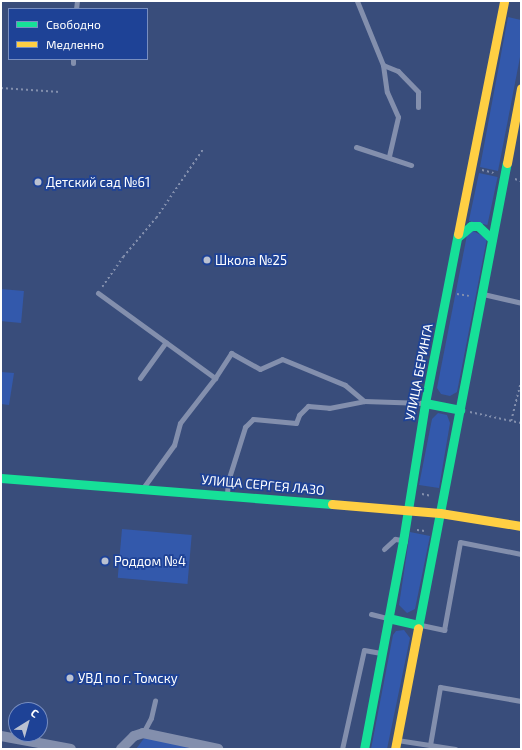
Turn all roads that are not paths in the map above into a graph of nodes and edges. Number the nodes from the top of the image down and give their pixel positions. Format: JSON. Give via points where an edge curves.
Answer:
{"nodes":[{"id":1,"x":357,"y":1,"type":"edge"},
{"id":2,"x":504,"y":1,"type":"edge"},
{"id":3,"x":383,"y":65,"type":"junction"},
{"id":4,"x":521,"y":88,"type":"edge"},
{"id":5,"x":418,"y":107,"type":"dead end"},
{"id":6,"x":356,"y":147,"type":"dead end"},
{"id":7,"x":389,"y":156,"type":"junction"},
{"id":8,"x":411,"y":164,"type":"dead end"},
{"id":9,"x":459,"y":236,"type":"junction"},
{"id":10,"x":492,"y":239,"type":"junction"},
{"id":11,"x":98,"y":293,"type":"road end"},
{"id":12,"x":478,"y":296,"type":"junction"},
{"id":13,"x":521,"y":303,"type":"edge"},
{"id":14,"x":166,"y":342,"type":"junction"},
{"id":15,"x":140,"y":378,"type":"dead end"},
{"id":16,"x":215,"y":378,"type":"junction"},
{"id":17,"x":364,"y":401,"type":"junction"},
{"id":18,"x":425,"y":403,"type":"junction"},
{"id":19,"x":460,"y":410,"type":"junction"},
{"id":20,"x":1,"y":478,"type":"edge"},
{"id":21,"x":142,"y":489,"type":"junction"},
{"id":22,"x":227,"y":495,"type":"junction"},
{"id":23,"x":408,"y":510,"type":"junction"},
{"id":24,"x":440,"y":513,"type":"junction"},
{"id":25,"x":521,"y":526,"type":"edge"},
{"id":26,"x":403,"y":541,"type":"junction"},
{"id":27,"x":384,"y":549,"type":"dead end"},
{"id":28,"x":521,"y":554,"type":"edge"},
{"id":29,"x":371,"y":614,"type":"dead end"},
{"id":30,"x":388,"y":618,"type":"junction"},
{"id":31,"x":419,"y":625,"type":"junction"},
{"id":32,"x":382,"y":654,"type":"junction"},
{"id":33,"x":155,"y":700,"type":"dead end"},
{"id":34,"x":521,"y":701,"type":"edge"},
{"id":35,"x":144,"y":733,"type":"junction"},
{"id":36,"x":1,"y":736,"type":"edge"},
{"id":37,"x":396,"y":745,"type":"edge"},
{"id":38,"x":430,"y":745,"type":"junction"},
{"id":39,"x":70,"y":749,"type":"edge"},
{"id":40,"x":121,"y":749,"type":"edge"},
{"id":41,"x":218,"y":749,"type":"edge"},
{"id":42,"x":342,"y":749,"type":"edge"},
{"id":43,"x":364,"y":749,"type":"edge"},
{"id":44,"x":455,"y":749,"type":"edge"}],
"edges":[{"from":1,"to":3,"type":"lane"},
{"from":2,"to":9,"type":"street","name":"УЛИЦА БЕРИНГА"},
{"from":3,"to":5,"type":"lane","via":[[398,71],[418,92]]},
{"from":3,"to":7,"type":"lane","via":[[387,92],[398,117]]},
{"from":4,"to":10,"type":"street"},
{"from":6,"to":7,"type":"lane"},
{"from":7,"to":8,"type":"lane"},
{"from":9,"to":10,"type":"street","via":[[472,226],[478,226]]},
{"from":9,"to":18,"type":"street","name":"УЛИЦА БЕРИНГА"},
{"from":10,"to":12,"type":"street"},
{"from":11,"to":14,"type":"lane"},
{"from":12,"to":13,"type":"lane"},
{"from":12,"to":19,"type":"street"},
{"from":14,"to":15,"type":"lane"},
{"from":14,"to":16,"type":"lane"},
{"from":16,"to":17,"type":"lane","via":[[231,353],[260,369],[282,359],[345,385]]},
{"from":16,"to":21,"type":"lane","via":[[180,423],[174,445]]},
{"from":17,"to":18,"type":"lane"},
{"from":17,"to":22,"type":"lane","via":[[329,408],[308,406],[299,415],[296,423],[252,419],[245,427],[228,481]]},
{"from":18,"to":19,"type":"street"},
{"from":18,"to":23,"type":"street","name":"УЛИЦА БЕРИНГА"},
{"from":19,"to":24,"type":"street"},
{"from":20,"to":21,"type":"street","name":"УЛИЦА СЕРГЕЯ ЛАЗО"},
{"from":21,"to":22,"type":"street","name":"УЛИЦА СЕРГЕЯ ЛАЗО"},
{"from":22,"to":23,"type":"street","name":"УЛИЦА СЕРГЕЯ ЛАЗО"},
{"from":23,"to":24,"type":"street","name":"УЛИЦА СЕРГЕЯ ЛАЗО"},
{"from":23,"to":26,"type":"street","name":"УЛИЦА БЕРИНГА"},
{"from":24,"to":25,"type":"street","name":"УЛИЦА СЕРГЕЯ ЛАЗО"},
{"from":24,"to":31,"type":"street"},
{"from":26,"to":27,"type":"lane","via":[[395,539]]},
{"from":26,"to":30,"type":"street","name":"УЛИЦА БЕРИНГА"},
{"from":28,"to":31,"type":"lane","via":[[460,542],[444,630]]},
{"from":29,"to":30,"type":"lane"},
{"from":30,"to":31,"type":"street"},
{"from":30,"to":32,"type":"street","name":"УЛИЦА БЕРИНГА"},
{"from":31,"to":37,"type":"street"},
{"from":32,"to":42,"type":"lane","via":[[364,650]]},
{"from":32,"to":43,"type":"street","name":"УЛИЦА БЕРИНГА"},
{"from":33,"to":35,"type":"lane"},
{"from":34,"to":38,"type":"lane","via":[[440,687]]},
{"from":35,"to":40,"type":"street","via":[[134,736]]},
{"from":35,"to":41,"type":"street"},
{"from":36,"to":39,"type":"street"},
{"from":37,"to":38,"type":"lane"},
{"from":38,"to":44,"type":"lane"}]}
